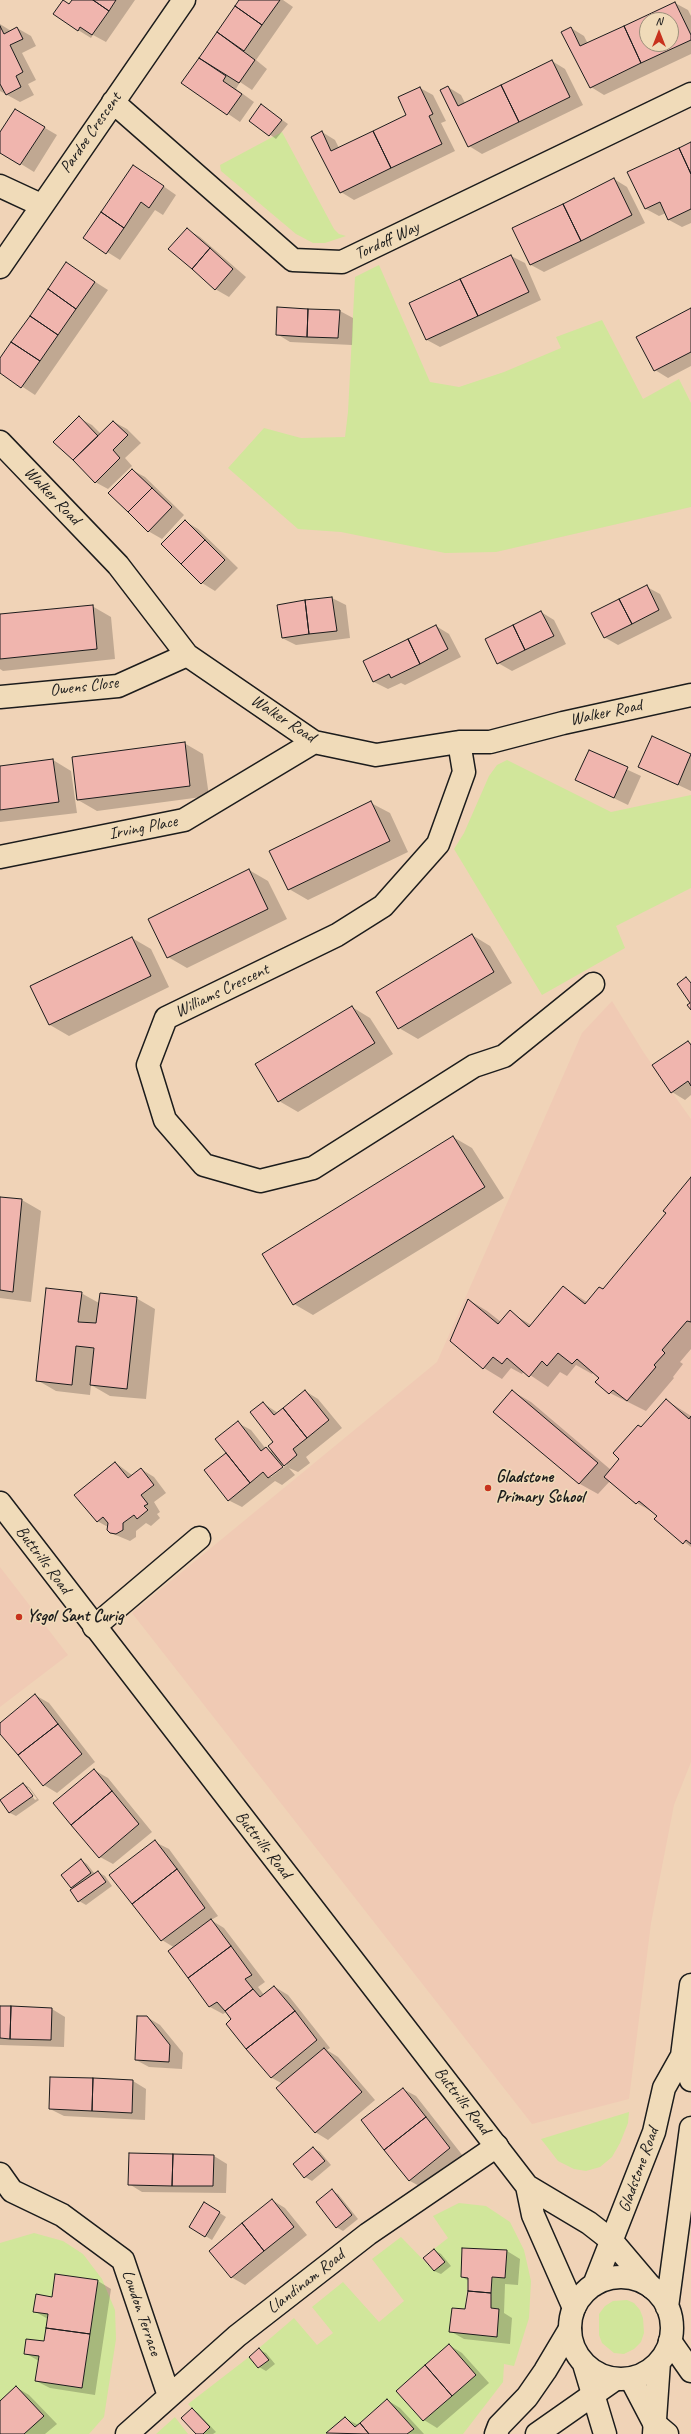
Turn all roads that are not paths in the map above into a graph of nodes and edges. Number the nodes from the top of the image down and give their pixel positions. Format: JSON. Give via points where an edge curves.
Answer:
{"nodes":[{"id":1,"x":184,"y":0,"type":"edge"},
{"id":2,"x":691,"y":94,"type":"edge"},
{"id":3,"x":113,"y":102,"type":"junction"},
{"id":4,"x":0,"y":186,"type":"edge"},
{"id":5,"x":41,"y":205,"type":"junction"},
{"id":6,"x":0,"y":267,"type":"edge"},
{"id":7,"x":0,"y":442,"type":"edge"},
{"id":8,"x":187,"y":655,"type":"junction"},
{"id":9,"x":691,"y":694,"type":"edge"},
{"id":10,"x":0,"y":697,"type":"edge"},
{"id":11,"x":314,"y":742,"type":"junction"},
{"id":12,"x":459,"y":742,"type":"junction"},
{"id":13,"x":0,"y":857,"type":"edge"},
{"id":14,"x":593,"y":984,"type":"dead end"},
{"id":15,"x":0,"y":1502,"type":"edge"},
{"id":16,"x":199,"y":1538,"type":"dead end"},
{"id":17,"x":94,"y":1627,"type":"junction"},
{"id":18,"x":691,"y":1985,"type":"edge"},
{"id":19,"x":682,"y":2056,"type":"junction"},
{"id":20,"x":691,"y":2080,"type":"edge"},
{"id":21,"x":691,"y":2128,"type":"edge"},
{"id":22,"x":497,"y":2146,"type":"junction"},
{"id":23,"x":527,"y":2186,"type":"junction"},
{"id":24,"x":4,"y":2190,"type":"edge"},
{"id":25,"x":612,"y":2241,"type":"junction"},
{"id":26,"x":594,"y":2285,"type":"junction"},
{"id":27,"x":651,"y":2287,"type":"junction"},
{"id":28,"x":667,"y":2307,"type":"junction"},
{"id":29,"x":572,"y":2319,"type":"junction"},
{"id":30,"x":670,"y":2341,"type":"junction"},
{"id":31,"x":660,"y":2362,"type":"junction"},
{"id":32,"x":584,"y":2364,"type":"junction"},
{"id":33,"x":691,"y":2371,"type":"edge"},
{"id":34,"x":622,"y":2379,"type":"junction"},
{"id":35,"x":593,"y":2394,"type":"junction"},
{"id":36,"x":169,"y":2396,"type":"junction"},
{"id":37,"x":658,"y":2430,"type":"edge"},
{"id":38,"x":127,"y":2434,"type":"edge"},
{"id":39,"x":496,"y":2434,"type":"edge"},
{"id":40,"x":537,"y":2434,"type":"edge"},
{"id":41,"x":605,"y":2434,"type":"edge"}],
"edges":[{"from":1,"to":3,"type":"street","name":"Pardoe Crescent"},
{"from":2,"to":3,"type":"street","name":"Tordoff Way","via":[[342,262],[293,260]]},
{"from":3,"to":5,"type":"street","name":"Pardoe Crescent"},
{"from":4,"to":5,"type":"street"},
{"from":5,"to":6,"type":"street","name":"Pardoe Crescent"},
{"from":7,"to":8,"type":"street","name":"Walker Road","via":[[118,565]]},
{"from":8,"to":10,"type":"street","name":"Owens Close","via":[[118,686]]},
{"from":8,"to":11,"type":"street","name":"Walker Road"},
{"from":9,"to":12,"type":"street","name":"Walker Road","via":[[490,742]]},
{"from":11,"to":12,"type":"street","name":"Walker Road","via":[[376,754]]},
{"from":11,"to":13,"type":"street","name":"Irving Place","via":[[184,820]]},
{"from":12,"to":14,"type":"street","name":"Williams Crescent","via":[[464,772],[438,844],[383,906],[338,935],[166,1018],[148,1065],[165,1120],[204,1166],[260,1181],[312,1168],[474,1066],[504,1056]]},
{"from":15,"to":17,"type":"street","name":"Buttrills Road"},
{"from":16,"to":17,"type":"street"},
{"from":17,"to":22,"type":"street","name":"Buttrills Road"},
{"from":18,"to":19,"type":"street","name":"Gladstone Road"},
{"from":19,"to":20,"type":"street","name":"Gladstone Road"},
{"from":19,"to":25,"type":"street","name":"Gladstone Road","via":[[664,2088],[654,2132]]},
{"from":21,"to":28,"type":"street"},
{"from":22,"to":23,"type":"street","name":"Buttrills Road"},
{"from":22,"to":36,"type":"street","name":"Llandinam Road","via":[[368,2234],[237,2336]]},
{"from":23,"to":25,"type":"street","name":"Buttrills Road","via":[[589,2223]]},
{"from":23,"to":29,"type":"street","name":"Buttrills Road","via":[[533,2215]]},
{"from":24,"to":36,"type":"street","name":"Lowdon Terrace","via":[[62,2215],[122,2260]]},
{"from":25,"to":26,"type":"street","name":"Gladstone Road"},
{"from":25,"to":27,"type":"street","name":"Buttrills Road"},
{"from":26,"to":27,"type":"street","via":[[602,2280],[619,2277],[636,2279]]},
{"from":26,"to":29,"type":"street","via":[[587,2288]]},
{"from":27,"to":28,"type":"street"},
{"from":28,"to":30,"type":"street","via":[[672,2332]]},
{"from":29,"to":32,"type":"street","via":[[574,2351]]},
{"from":29,"to":39,"type":"street","via":[[545,2372]]},
{"from":30,"to":31,"type":"street","via":[[669,2348]]},
{"from":30,"to":33,"type":"street"},
{"from":31,"to":34,"type":"street","via":[[646,2373]]},
{"from":31,"to":37,"type":"street"},
{"from":32,"to":34,"type":"street","via":[[598,2375]]},
{"from":32,"to":35,"type":"street"},
{"from":34,"to":35,"type":"street"},
{"from":34,"to":37,"type":"street"},
{"from":35,"to":40,"type":"street"},
{"from":35,"to":41,"type":"street"},
{"from":36,"to":38,"type":"street","name":"Llandinam Road"}]}
